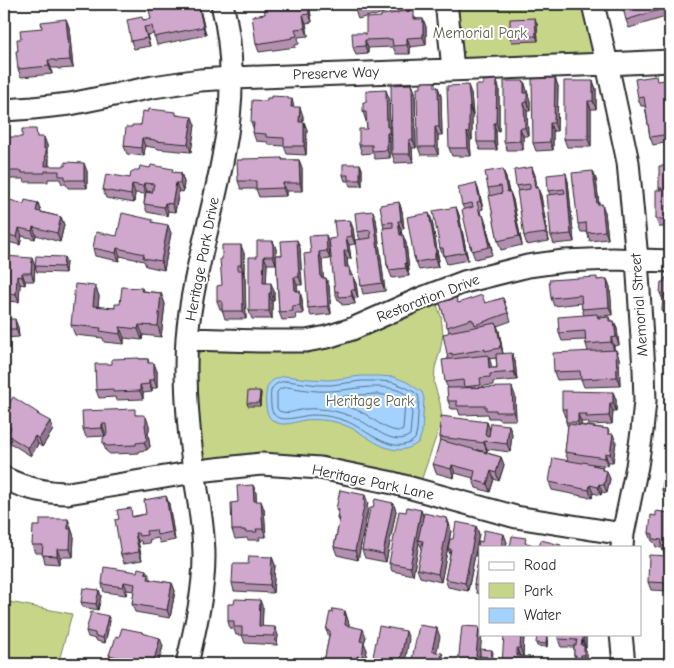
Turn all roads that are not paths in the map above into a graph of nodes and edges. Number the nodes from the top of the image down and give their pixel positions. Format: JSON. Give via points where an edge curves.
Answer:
{"nodes":[{"id":1,"x":222,"y":4,"type":"edge"},
{"id":2,"x":445,"y":4,"type":"edge"},
{"id":3,"x":592,"y":4,"type":"edge"},
{"id":4,"x":670,"y":61,"type":"edge"},
{"id":5,"x":607,"y":64,"type":"junction"},
{"id":6,"x":453,"y":69,"type":"junction"},
{"id":7,"x":232,"y":78,"type":"junction"},
{"id":8,"x":4,"y":110,"type":"edge"},
{"id":9,"x":637,"y":259,"type":"junction"},
{"id":10,"x":670,"y":261,"type":"edge"},
{"id":11,"x":187,"y":339,"type":"junction"},
{"id":12,"x":194,"y":471,"type":"junction"},
{"id":13,"x":4,"y":478,"type":"edge"},
{"id":14,"x":622,"y":540,"type":"edge"},
{"id":15,"x":621,"y":636,"type":"edge"},
{"id":16,"x":186,"y":664,"type":"edge"},
{"id":17,"x":624,"y":664,"type":"edge"}],
"edges":[{"from":1,"to":7,"type":"street","name":"Heritage Park Drive"},
{"from":2,"to":6,"type":"street"},
{"from":3,"to":5,"type":"street","name":"Memorial Street"},
{"from":4,"to":5,"type":"street","name":"Preserve Way"},
{"from":5,"to":6,"type":"street","name":"Preserve Way"},
{"from":5,"to":9,"type":"street","name":"Memorial Street","via":[[628,162]]},
{"from":6,"to":7,"type":"street","name":"Preserve Way"},
{"from":7,"to":8,"type":"street","name":"Preserve Way","via":[[200,80],[70,104]]},
{"from":7,"to":11,"type":"street","name":"Heritage Park Drive","via":[[224,155],[194,285]]},
{"from":9,"to":10,"type":"street","name":"Restoration Drive"},
{"from":9,"to":11,"type":"street","name":"Restoration Drive","via":[[564,261],[497,273],[431,294],[327,337],[306,341]]},
{"from":9,"to":14,"type":"street","name":"Memorial Street","via":[[646,400]]},
{"from":11,"to":12,"type":"street","name":"Heritage Park Drive","via":[[186,387]]},
{"from":12,"to":13,"type":"street","name":"Heritage Park Lane","via":[[53,493]]},
{"from":12,"to":14,"type":"street","name":"Heritage Park Lane","via":[[261,464],[320,468]]},
{"from":12,"to":16,"type":"street","name":"Heritage Park Drive","via":[[204,555],[199,611]]},
{"from":15,"to":17,"type":"street"}]}
